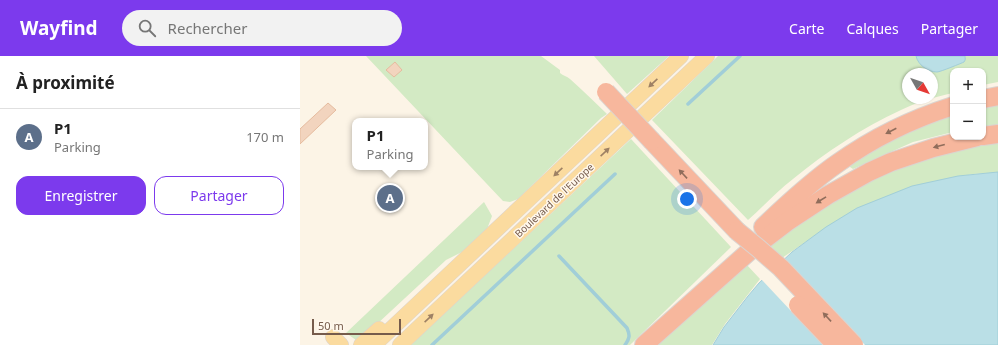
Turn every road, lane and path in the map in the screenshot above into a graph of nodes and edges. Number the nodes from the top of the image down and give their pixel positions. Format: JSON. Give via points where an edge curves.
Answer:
{"nodes":[{"id":1,"x":681,"y":56,"type":"edge"},
{"id":2,"x":707,"y":56,"type":"edge"},
{"id":3,"x":606,"y":92,"type":"dead end"},
{"id":4,"x":998,"y":96,"type":"edge"},
{"id":5,"x":986,"y":98,"type":"edge"},
{"id":6,"x":950,"y":107,"type":"edge"},
{"id":7,"x":998,"y":134,"type":"edge"},
{"id":8,"x":986,"y":136,"type":"edge"},
{"id":9,"x":962,"y":140,"type":"edge"},
{"id":10,"x":737,"y":231,"type":"junction"},
{"id":11,"x":472,"y":253,"type":"junction"},
{"id":12,"x":361,"y":345,"type":"edge"},
{"id":13,"x":374,"y":345,"type":"edge"},
{"id":14,"x":400,"y":345,"type":"edge"},
{"id":15,"x":644,"y":345,"type":"edge"},
{"id":16,"x":836,"y":345,"type":"edge"},
{"id":17,"x":854,"y":345,"type":"edge"}],
"edges":[{"from":1,"to":11,"type":"main road","name":"Boulevard de l'Europe","one_way":true},
{"from":14,"to":2,"type":"main road","name":"Boulevard de l'Europe","one_way":true},
{"from":10,"to":3,"type":"highway","one_way":true,"bridge":true},
{"from":4,"to":5,"type":"highway"},
{"from":6,"to":15,"type":"highway","one_way":true,"via":[[899,127],[836,163],[767,223]]},
{"from":7,"to":8,"type":"highway"},
{"from":9,"to":15,"type":"highway","one_way":true,"via":[[891,162],[828,195],[752,248]]},
{"from":10,"to":16,"type":"highway","bridge":true,"via":[[773,278]]},
{"from":17,"to":10,"type":"highway","one_way":true,"bridge":true,"via":[[781,268]]},
{"from":11,"to":12,"type":"main road","via":[[434,278]]},
{"from":11,"to":13,"type":"main road","name":"Boulevard de l'Europe"}]}
